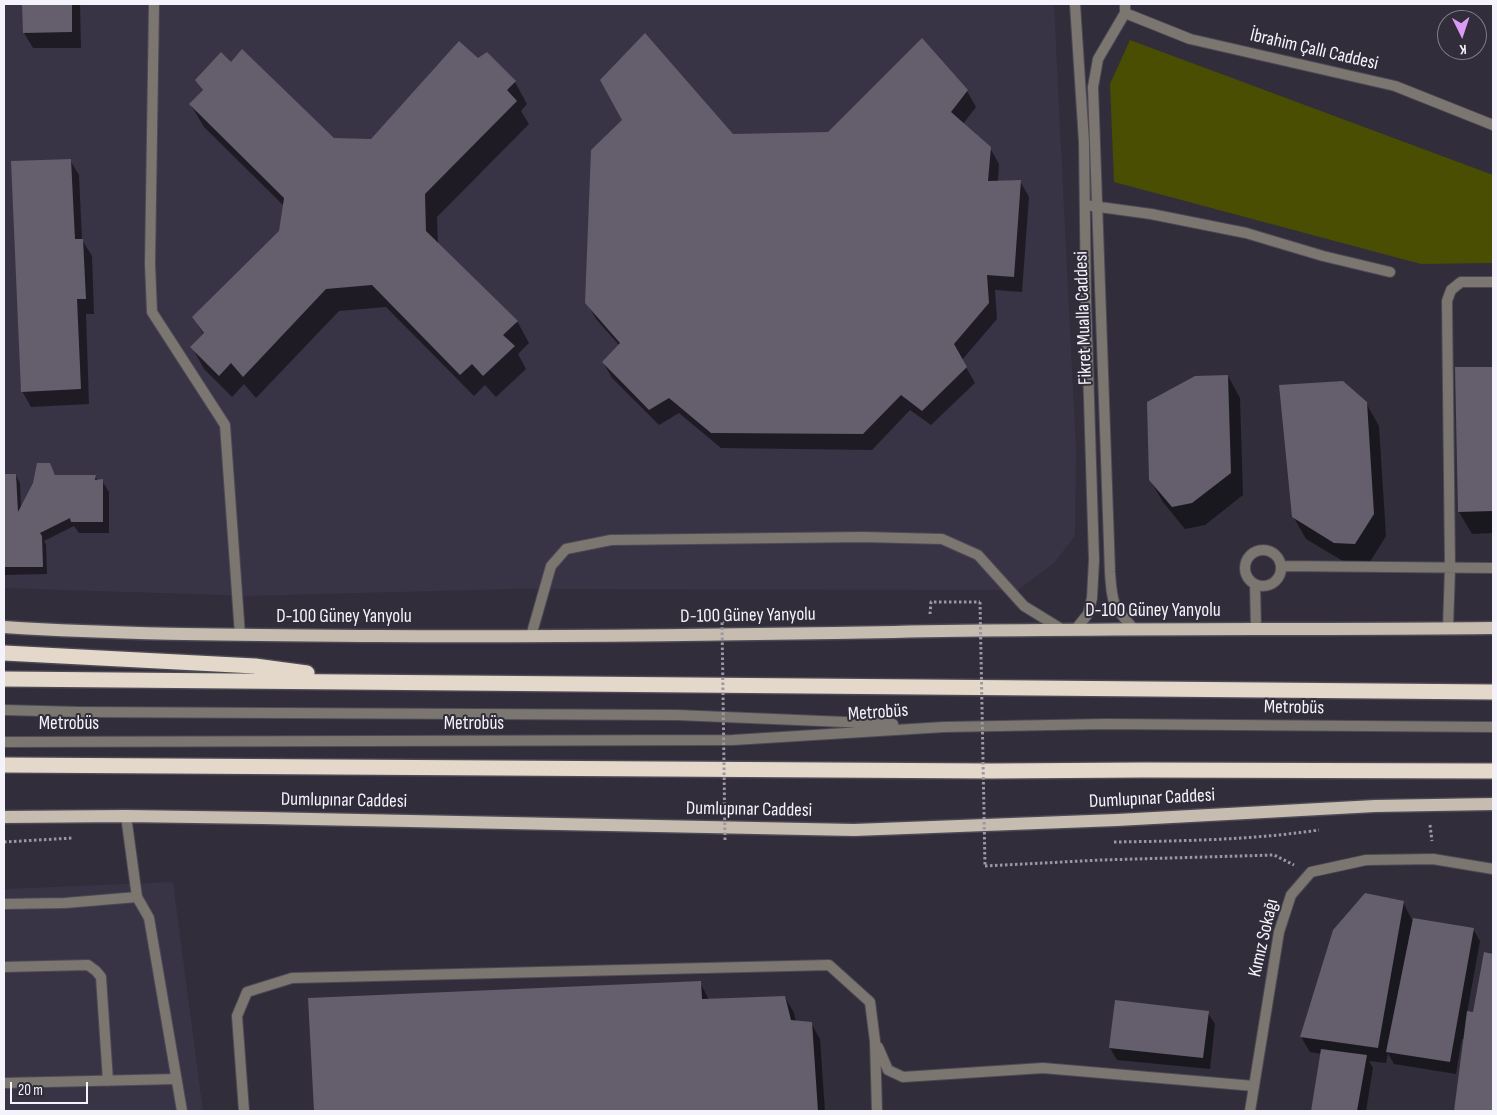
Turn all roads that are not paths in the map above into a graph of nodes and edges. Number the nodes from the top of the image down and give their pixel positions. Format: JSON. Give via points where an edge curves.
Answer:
{"nodes":[{"id":1,"x":154,"y":4,"type":"edge"},
{"id":2,"x":1075,"y":4,"type":"edge"},
{"id":3,"x":1125,"y":8,"type":"edge"},
{"id":4,"x":1493,"y":125,"type":"edge"},
{"id":5,"x":1085,"y":205,"type":"junction"},
{"id":6,"x":1097,"y":206,"type":"junction"},
{"id":7,"x":1390,"y":272,"type":"dead end"},
{"id":8,"x":1493,"y":282,"type":"edge"},
{"id":9,"x":1281,"y":566,"type":"junction"},
{"id":10,"x":1450,"y":568,"type":"junction"},
{"id":11,"x":1493,"y":568,"type":"edge"},
{"id":12,"x":1255,"y":584,"type":"junction"},
{"id":13,"x":4,"y":627,"type":"edge"},
{"id":14,"x":1448,"y":628,"type":"junction"},
{"id":15,"x":1493,"y":628,"type":"edge"},
{"id":16,"x":1256,"y":629,"type":"junction"},
{"id":17,"x":1069,"y":630,"type":"junction"},
{"id":18,"x":1135,"y":630,"type":"junction"},
{"id":19,"x":240,"y":635,"type":"junction"},
{"id":20,"x":531,"y":636,"type":"junction"},
{"id":21,"x":4,"y":653,"type":"edge"},
{"id":22,"x":4,"y":678,"type":"edge"},
{"id":23,"x":356,"y":681,"type":"junction"},
{"id":24,"x":1493,"y":692,"type":"edge"},
{"id":25,"x":4,"y":710,"type":"edge"},
{"id":26,"x":944,"y":727,"type":"junction"},
{"id":27,"x":1493,"y":727,"type":"edge"},
{"id":28,"x":4,"y":742,"type":"edge"},
{"id":29,"x":4,"y":765,"type":"edge"},
{"id":30,"x":1493,"y":771,"type":"edge"},
{"id":31,"x":1493,"y":804,"type":"edge"},
{"id":32,"x":126,"y":816,"type":"junction"},
{"id":33,"x":4,"y":817,"type":"edge"},
{"id":34,"x":1493,"y":869,"type":"edge"},
{"id":35,"x":137,"y":897,"type":"junction"},
{"id":36,"x":4,"y":904,"type":"edge"},
{"id":37,"x":4,"y":967,"type":"edge"},
{"id":38,"x":875,"y":1041,"type":"junction"},
{"id":39,"x":176,"y":1079,"type":"junction"},
{"id":40,"x":108,"y":1081,"type":"junction"},
{"id":41,"x":4,"y":1083,"type":"edge"},
{"id":42,"x":1254,"y":1086,"type":"junction"},
{"id":43,"x":182,"y":1111,"type":"edge"},
{"id":44,"x":244,"y":1111,"type":"edge"},
{"id":45,"x":877,"y":1111,"type":"edge"},
{"id":46,"x":1250,"y":1111,"type":"edge"}],
"edges":[{"from":1,"to":19,"type":"street","via":[[152,312],[225,425]]},
{"from":2,"to":5,"type":"street","name":"Fikret Mualla Caddesi"},
{"from":3,"to":4,"type":"street","name":"İbrahim Çallı Caddesi","via":[[1190,39],[1394,86]]},
{"from":3,"to":6,"type":"street","name":"Fikret Mualla Caddesi","via":[[1098,59],[1093,87]]},
{"from":5,"to":6,"type":"street"},
{"from":5,"to":17,"type":"street","name":"Fikret Mualla Caddesi","via":[[1094,560],[1088,614]]},
{"from":6,"to":7,"type":"street","via":[[1246,233]]},
{"from":6,"to":18,"type":"street","name":"Fikret Mualla Caddesi","via":[[1111,589],[1119,612]]},
{"from":8,"to":10,"type":"street","via":[[1460,282],[1451,290],[1447,302]]},
{"from":9,"to":10,"type":"street"},
{"from":9,"to":12,"type":"street","via":[[1280,573],[1271,584]]},
{"from":9,"to":12,"type":"street","via":[[1272,552],[1256,552],[1245,564],[1245,572]]},
{"from":10,"to":11,"type":"street"},
{"from":10,"to":14,"type":"street"},
{"from":12,"to":16,"type":"street"},
{"from":13,"to":19,"type":"main road","name":"D-100 Güney Yanyolu"},
{"from":14,"to":15,"type":"main road","name":"D-100 Güney Yanyolu"},
{"from":14,"to":16,"type":"main road","name":"D-100 Güney Yanyolu"},
{"from":16,"to":18,"type":"main road","name":"D-100 Güney Yanyolu"},
{"from":17,"to":18,"type":"main road","name":"D-100 Güney Yanyolu"},
{"from":17,"to":20,"type":"main road","name":"D-100 Güney Yanyolu"},
{"from":17,"to":20,"type":"street","via":[[1024,606],[978,554],[942,539],[650,539],[611,540],[566,550],[551,566]]},
{"from":19,"to":20,"type":"main road","name":"D-100 Güney Yanyolu"},
{"from":21,"to":23,"type":"highway","via":[[255,666]]},
{"from":22,"to":23,"type":"highway"},
{"from":23,"to":24,"type":"highway"},
{"from":25,"to":26,"type":"street","name":"Metrobüs","via":[[677,715]]},
{"from":26,"to":27,"type":"street","name":"Metrobüs","via":[[1106,724]]},
{"from":26,"to":28,"type":"street","name":"Metrobüs","via":[[733,740]]},
{"from":29,"to":30,"type":"highway"},
{"from":31,"to":32,"type":"main road","name":"Dumlupınar Caddesi","via":[[1375,806],[854,830]]},
{"from":32,"to":33,"type":"main road","name":"Dumlupınar Caddesi"},
{"from":32,"to":35,"type":"street"},
{"from":34,"to":42,"type":"street","name":"Kımız Sokağı","via":[[1433,859],[1366,860],[1310,872],[1291,895],[1279,932]]},
{"from":35,"to":36,"type":"street"},
{"from":35,"to":39,"type":"street","via":[[149,918]]},
{"from":37,"to":40,"type":"street","via":[[88,965],[96,971],[100,977]]},
{"from":38,"to":42,"type":"street","via":[[888,1070],[903,1078],[1043,1068]]},
{"from":38,"to":44,"type":"street","via":[[870,1002],[829,965],[292,978],[247,992],[237,1016]]},
{"from":38,"to":45,"type":"street"},
{"from":39,"to":40,"type":"street"},
{"from":39,"to":43,"type":"street"},
{"from":40,"to":41,"type":"street"},
{"from":42,"to":46,"type":"street","name":"Kımız Sokağı"}]}
